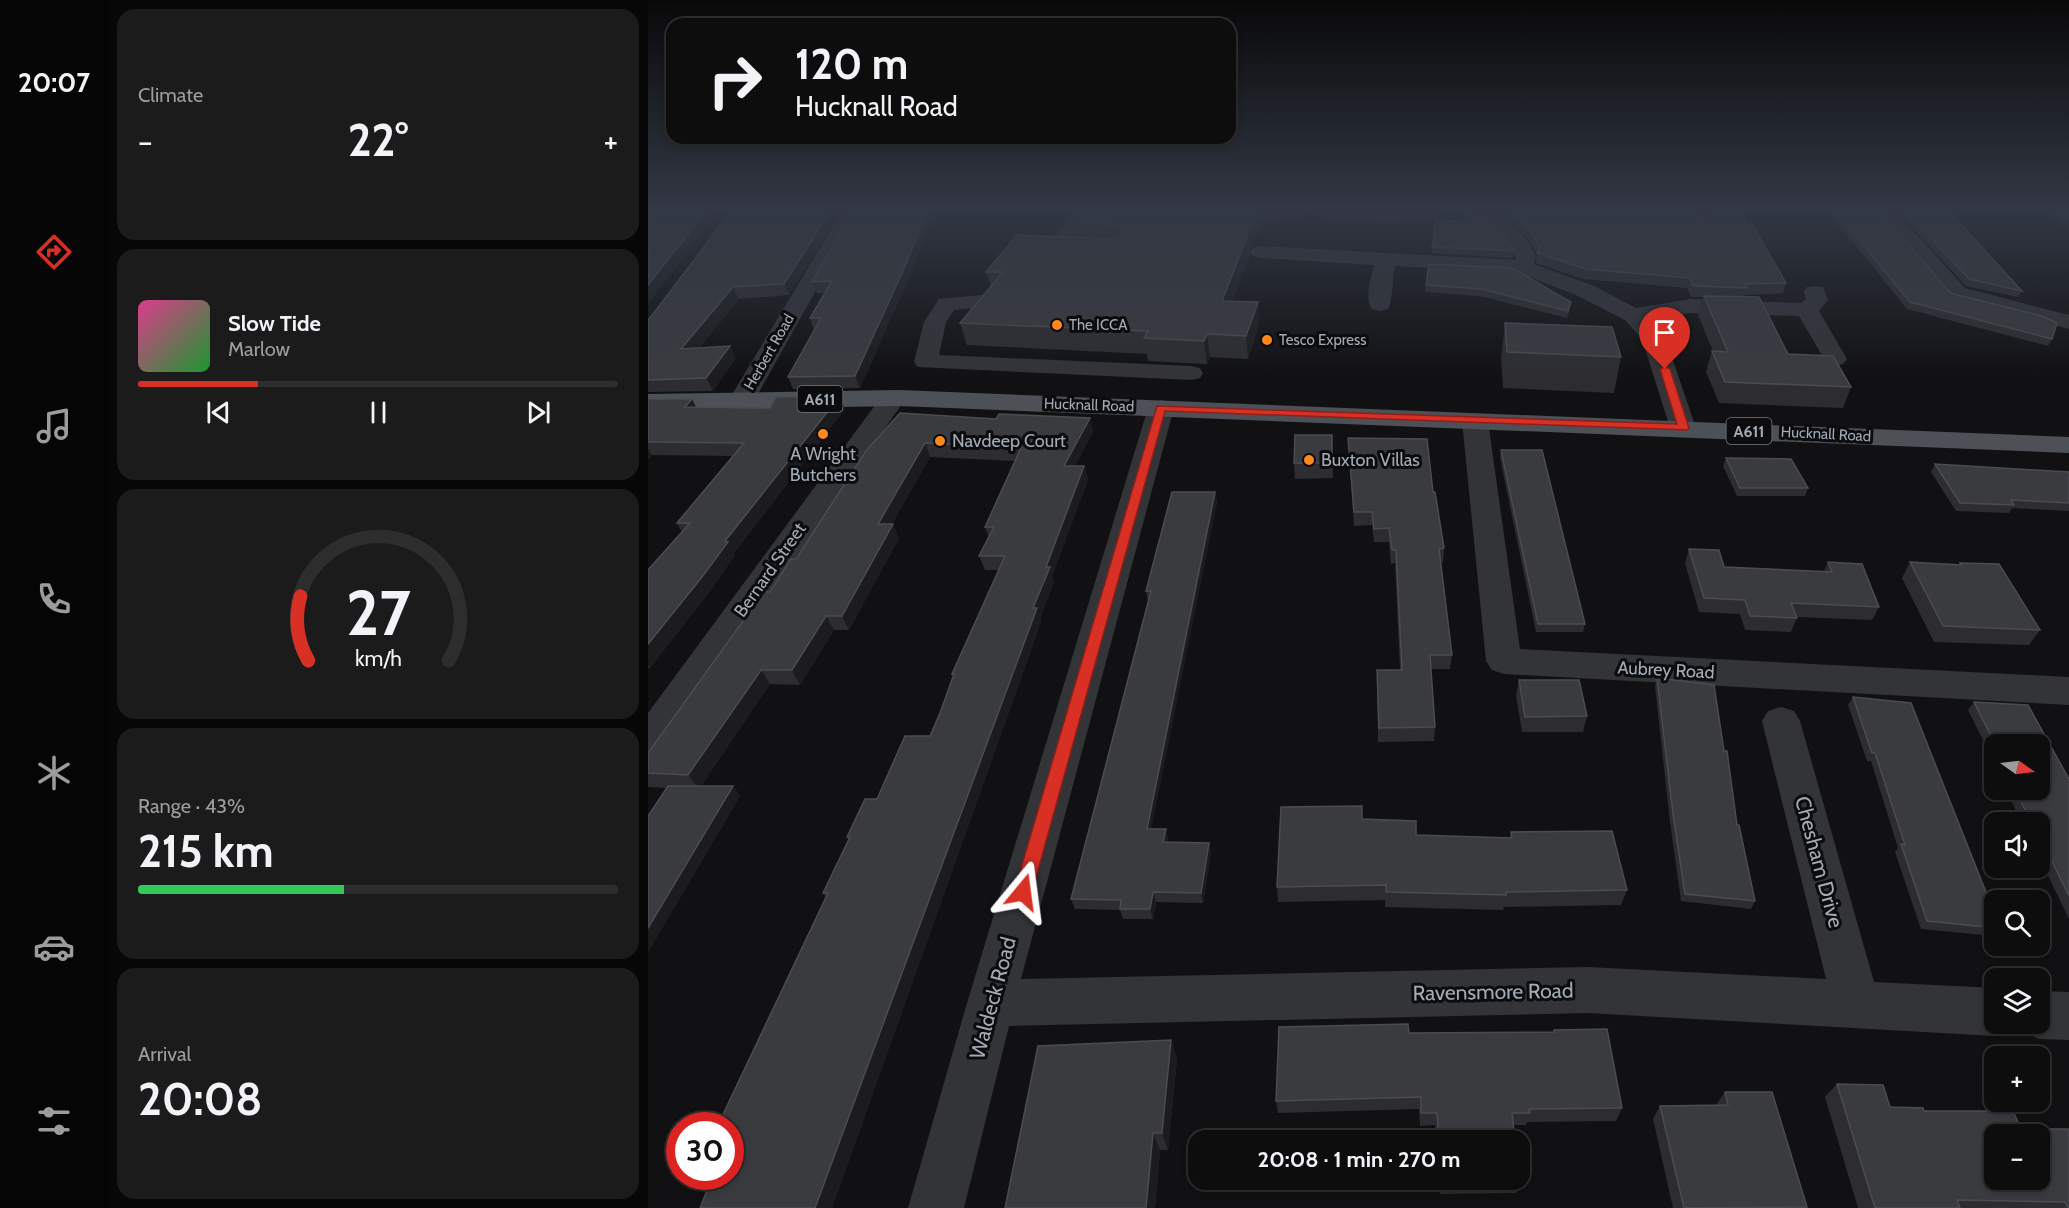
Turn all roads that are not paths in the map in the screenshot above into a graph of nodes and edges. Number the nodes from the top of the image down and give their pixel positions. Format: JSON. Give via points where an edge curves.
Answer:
{"nodes":[{"id":1,"x":819,"y":266,"type":"edge"},
{"id":2,"x":1384,"y":266,"type":"edge"},
{"id":3,"x":1513,"y":266,"type":"edge"},
{"id":4,"x":1934,"y":266,"type":"edge"},
{"id":5,"x":1522,"y":267,"type":"joint"},
{"id":6,"x":1813,"y":288,"type":"dead end"},
{"id":7,"x":981,"y":302,"type":"edge"},
{"id":8,"x":1380,"y":304,"type":"dead end"},
{"id":9,"x":1807,"y":310,"type":"junction"},
{"id":10,"x":1633,"y":315,"type":"junction"},
{"id":11,"x":2069,"y":322,"type":"edge"},
{"id":12,"x":1835,"y":359,"type":"edge"},
{"id":13,"x":926,"y":362,"type":"junction"},
{"id":14,"x":1191,"y":373,"type":"dead end"},
{"id":15,"x":896,"y":398,"type":"junction"},
{"id":16,"x":741,"y":401,"type":"junction"},
{"id":17,"x":648,"y":402,"type":"edge"},
{"id":18,"x":1161,"y":408,"type":"junction"},
{"id":19,"x":1475,"y":421,"type":"junction"},
{"id":20,"x":1683,"y":428,"type":"junction"},
{"id":21,"x":2069,"y":445,"type":"edge"},
{"id":22,"x":2069,"y":692,"type":"edge"},
{"id":23,"x":1781,"y":721,"type":"dead end"},
{"id":24,"x":648,"y":742,"type":"edge"},
{"id":25,"x":991,"y":1003,"type":"junction"},
{"id":26,"x":1856,"y":1004,"type":"junction"},
{"id":27,"x":1984,"y":1011,"type":"edge"},
{"id":28,"x":2050,"y":1015,"type":"edge"},
{"id":29,"x":2069,"y":1016,"type":"edge"},
{"id":30,"x":936,"y":1208,"type":"edge"}],
"edges":[{"from":1,"to":16,"type":"street","name":"Herbert Road"},
{"from":2,"to":8,"type":"street"},
{"from":3,"to":5,"type":"street"},
{"from":4,"to":11,"type":"street","via":[[1957,293]]},
{"from":5,"to":10,"type":"street","via":[[1584,290]]},
{"from":6,"to":9,"type":"street","via":[[1818,300]]},
{"from":7,"to":13,"type":"street","via":[[947,304],[935,322]]},
{"from":9,"to":10,"type":"street","via":[[1691,306]]},
{"from":9,"to":12,"type":"street"},
{"from":10,"to":20,"type":"street","via":[[1653,337]]},
{"from":13,"to":14,"type":"street"},
{"from":13,"to":15,"type":"street","name":"Bernard Street"},
{"from":15,"to":16,"type":"main road","name":"Hucknall Road","number":"A611"},
{"from":15,"to":18,"type":"main road","name":"Hucknall Road","number":"A611"},
{"from":15,"to":24,"type":"street","name":"Bernard Street"},
{"from":16,"to":17,"type":"main road","name":"Hucknall Road","number":"A611"},
{"from":18,"to":19,"type":"main road","name":"Hucknall Road","number":"A611"},
{"from":18,"to":25,"type":"street","name":"Waldeck Road"},
{"from":19,"to":20,"type":"main road","name":"Hucknall Road","number":"A611"},
{"from":19,"to":22,"type":"street","name":"Aubrey Road","via":[[1504,661]]},
{"from":20,"to":21,"type":"main road","name":"Hucknall Road","number":"A611"},
{"from":23,"to":26,"type":"street","name":"Chesham Drive"},
{"from":25,"to":26,"type":"street","name":"Ravensmore Road","via":[[1588,990]]},
{"from":25,"to":30,"type":"street","name":"Waldeck Road"},
{"from":26,"to":27,"type":"street","name":"Ravensmore Road"},
{"from":28,"to":29,"type":"street"}]}
